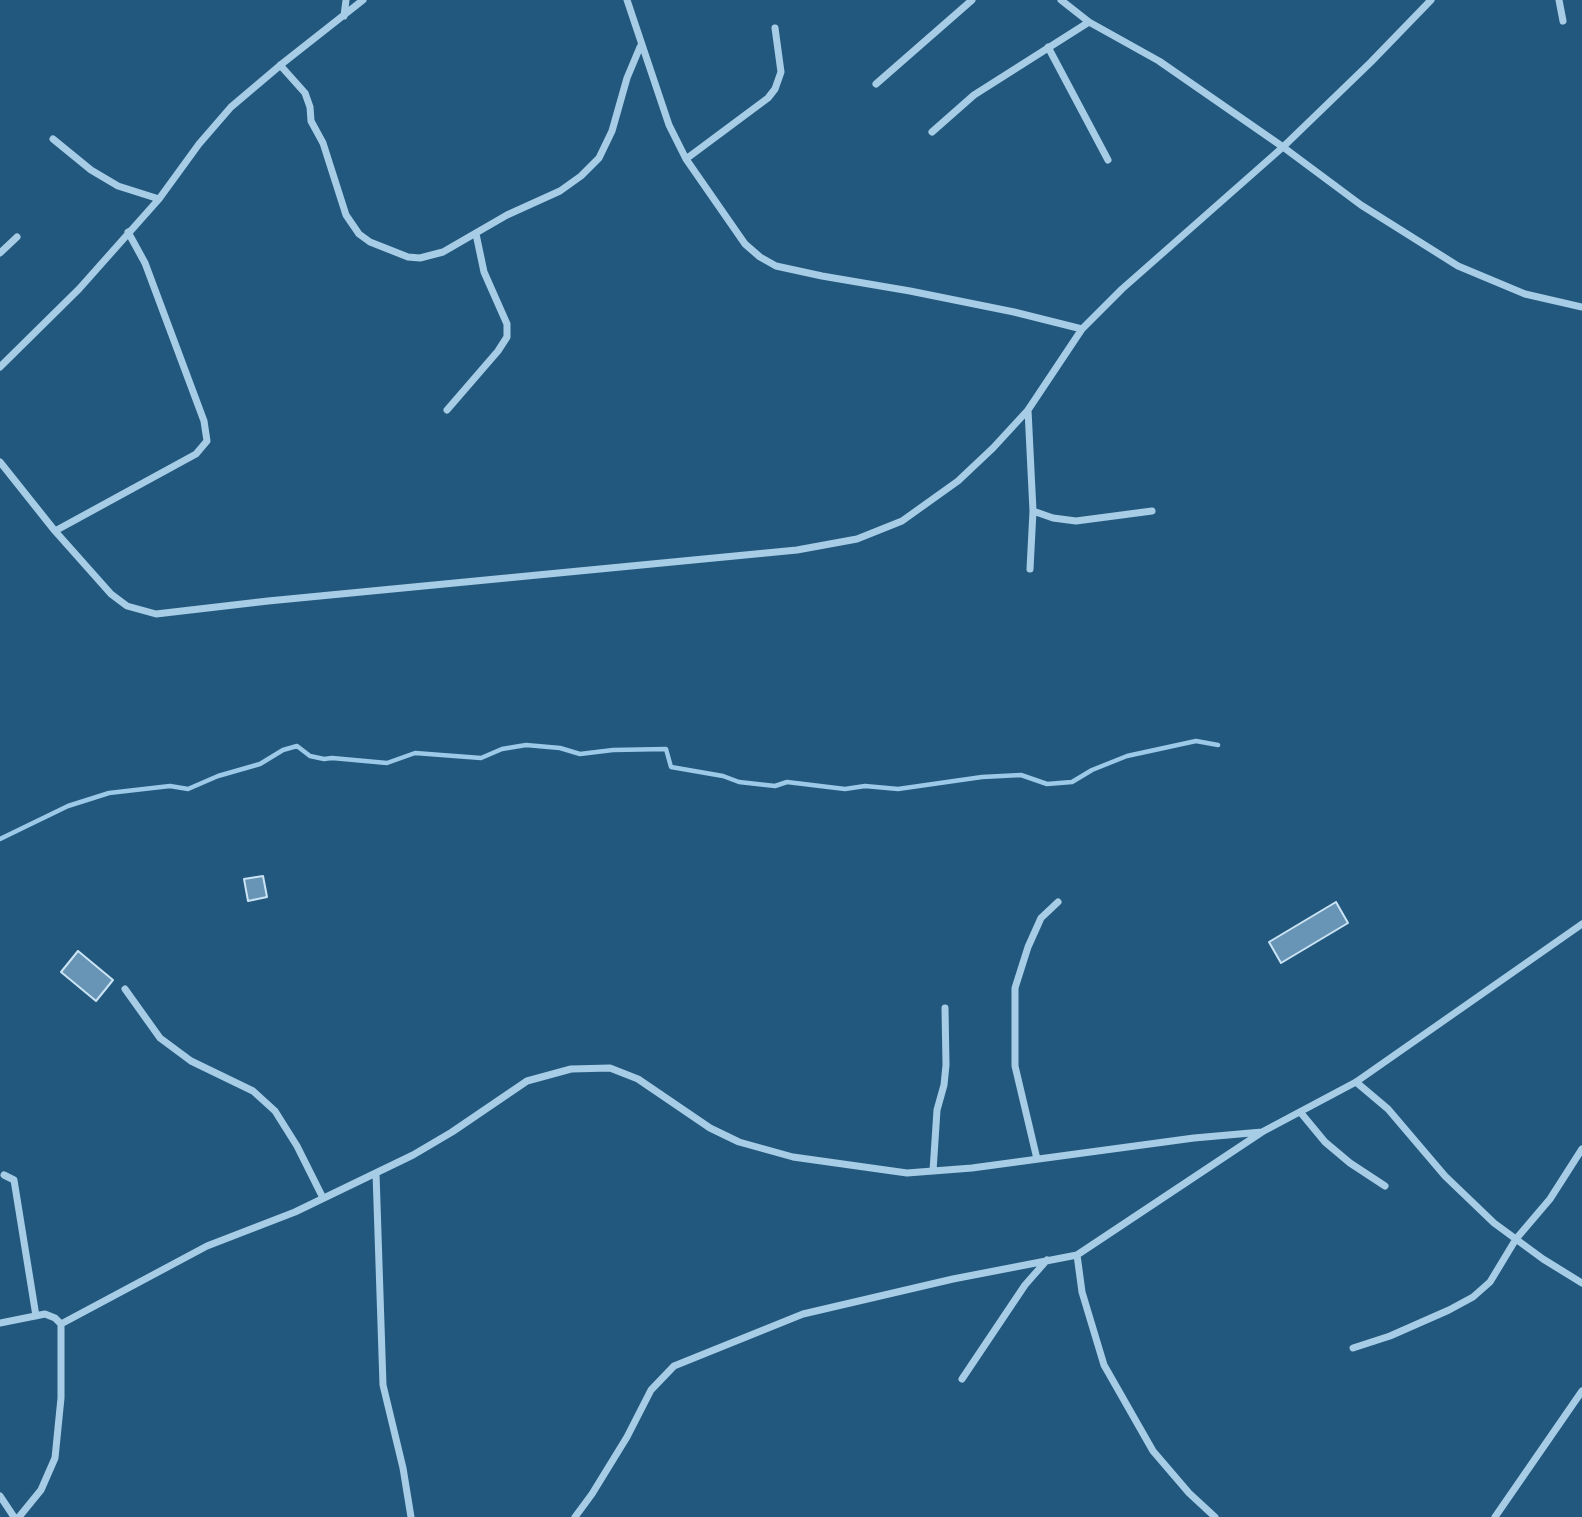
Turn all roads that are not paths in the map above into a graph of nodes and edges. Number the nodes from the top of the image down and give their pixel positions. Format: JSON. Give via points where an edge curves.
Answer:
{"nodes":[{"id":1,"x":346,"y":0,"type":"edge"},
{"id":2,"x":363,"y":0,"type":"edge"},
{"id":3,"x":627,"y":0,"type":"edge"},
{"id":4,"x":972,"y":0,"type":"edge"},
{"id":5,"x":1061,"y":0,"type":"edge"},
{"id":6,"x":1431,"y":0,"type":"edge"},
{"id":7,"x":1559,"y":0,"type":"edge"},
{"id":8,"x":344,"y":16,"type":"junction"},
{"id":9,"x":1563,"y":21,"type":"dead end"},
{"id":10,"x":1089,"y":22,"type":"junction"},
{"id":11,"x":775,"y":28,"type":"dead end"},
{"id":12,"x":641,"y":46,"type":"junction"},
{"id":13,"x":1048,"y":47,"type":"junction"},
{"id":14,"x":280,"y":65,"type":"junction"},
{"id":15,"x":876,"y":84,"type":"dead end"},
{"id":16,"x":932,"y":132,"type":"dead end"},
{"id":17,"x":53,"y":138,"type":"dead end"},
{"id":18,"x":1283,"y":147,"type":"junction"},
{"id":19,"x":686,"y":159,"type":"junction"},
{"id":20,"x":1108,"y":160,"type":"dead end"},
{"id":21,"x":159,"y":199,"type":"junction"},
{"id":22,"x":128,"y":232,"type":"junction"},
{"id":23,"x":476,"y":234,"type":"junction"},
{"id":24,"x":17,"y":237,"type":"dead end"},
{"id":25,"x":0,"y":253,"type":"edge"},
{"id":26,"x":1582,"y":307,"type":"edge"},
{"id":27,"x":1082,"y":329,"type":"junction"},
{"id":28,"x":0,"y":367,"type":"edge"},
{"id":29,"x":447,"y":410,"type":"dead end"},
{"id":30,"x":1028,"y":410,"type":"junction"},
{"id":31,"x":0,"y":462,"type":"edge"},
{"id":32,"x":1033,"y":511,"type":"junction"},
{"id":33,"x":1152,"y":511,"type":"dead end"},
{"id":34,"x":55,"y":531,"type":"junction"},
{"id":35,"x":1031,"y":569,"type":"dead end"},
{"id":36,"x":1058,"y":902,"type":"dead end"},
{"id":37,"x":1582,"y":923,"type":"edge"},
{"id":38,"x":125,"y":989,"type":"dead end"},
{"id":39,"x":945,"y":1008,"type":"dead end"},
{"id":40,"x":1356,"y":1082,"type":"junction"},
{"id":41,"x":1301,"y":1113,"type":"junction"},
{"id":42,"x":1262,"y":1132,"type":"junction"},
{"id":43,"x":1582,"y":1149,"type":"edge"},
{"id":44,"x":1037,"y":1159,"type":"junction"},
{"id":45,"x":933,"y":1171,"type":"junction"},
{"id":46,"x":376,"y":1173,"type":"junction"},
{"id":47,"x":4,"y":1175,"type":"dead end"},
{"id":48,"x":1385,"y":1186,"type":"dead end"},
{"id":49,"x":323,"y":1198,"type":"junction"},
{"id":50,"x":1516,"y":1239,"type":"junction"},
{"id":51,"x":1077,"y":1255,"type":"junction"},
{"id":52,"x":1046,"y":1260,"type":"junction"},
{"id":53,"x":1582,"y":1283,"type":"edge"},
{"id":54,"x":36,"y":1316,"type":"junction"},
{"id":55,"x":0,"y":1323,"type":"edge"},
{"id":56,"x":61,"y":1324,"type":"junction"},
{"id":57,"x":1353,"y":1348,"type":"dead end"},
{"id":58,"x":962,"y":1379,"type":"dead end"},
{"id":59,"x":1582,"y":1391,"type":"edge"},
{"id":60,"x":0,"y":1496,"type":"edge"},
{"id":61,"x":14,"y":1517,"type":"edge"},
{"id":62,"x":19,"y":1517,"type":"edge"},
{"id":63,"x":411,"y":1517,"type":"edge"},
{"id":64,"x":575,"y":1517,"type":"edge"},
{"id":65,"x":1215,"y":1517,"type":"edge"},
{"id":66,"x":1495,"y":1517,"type":"edge"}],
"edges":[{"from":1,"to":8,"type":"street"},
{"from":2,"to":8,"type":"street"},
{"from":3,"to":12,"type":"street"},
{"from":4,"to":15,"type":"street"},
{"from":5,"to":10,"type":"street"},
{"from":6,"to":18,"type":"street"},
{"from":7,"to":9,"type":"street"},
{"from":8,"to":14,"type":"street"},
{"from":10,"to":13,"type":"street"},
{"from":10,"to":18,"type":"street","via":[[1159,61]]},
{"from":11,"to":19,"type":"street","via":[[782,72],[775,89]]},
{"from":12,"to":19,"type":"street"},
{"from":12,"to":23,"type":"street","via":[[599,158],[560,191]]},
{"from":13,"to":16,"type":"street","via":[[974,95]]},
{"from":13,"to":20,"type":"street"},
{"from":14,"to":21,"type":"street","via":[[230,107]]},
{"from":14,"to":23,"type":"street","via":[[305,93],[346,215],[359,234],[420,258],[443,252]]},
{"from":17,"to":21,"type":"street","via":[[90,170],[118,186]]},
{"from":18,"to":26,"type":"street","via":[[1361,205],[1458,266],[1525,294]]},
{"from":18,"to":27,"type":"street"},
{"from":19,"to":27,"type":"street","via":[[745,244],[776,266]]},
{"from":21,"to":22,"type":"street"},
{"from":22,"to":28,"type":"street","via":[[79,289]]},
{"from":22,"to":34,"type":"street","via":[[145,263],[208,441],[196,454]]},
{"from":23,"to":29,"type":"street","via":[[507,337]]},
{"from":24,"to":25,"type":"street"},
{"from":27,"to":30,"type":"street"},
{"from":30,"to":32,"type":"street"},
{"from":30,"to":34,"type":"street","via":[[958,481],[902,521],[857,539],[797,550],[156,614],[127,606],[111,594]]},
{"from":31,"to":34,"type":"street"},
{"from":32,"to":33,"type":"street","via":[[1076,521]]},
{"from":32,"to":35,"type":"street"},
{"from":36,"to":44,"type":"street","via":[[1041,918],[1015,988],[1015,1066]]},
{"from":37,"to":40,"type":"street"},
{"from":38,"to":49,"type":"street","via":[[160,1038],[191,1061],[253,1091],[275,1111]]},
{"from":39,"to":45,"type":"street","via":[[946,1065],[935,1122]]},
{"from":40,"to":41,"type":"street"},
{"from":40,"to":50,"type":"street","via":[[1388,1109],[1445,1176]]},
{"from":41,"to":42,"type":"street"},
{"from":41,"to":48,"type":"street","via":[[1325,1142]]},
{"from":42,"to":44,"type":"street"},
{"from":42,"to":51,"type":"street"},
{"from":43,"to":50,"type":"street","via":[[1550,1199]]},
{"from":44,"to":45,"type":"street"},
{"from":45,"to":46,"type":"street","via":[[841,1166],[739,1142],[638,1079],[610,1068],[571,1069],[527,1081],[452,1132]]},
{"from":46,"to":49,"type":"street"},
{"from":46,"to":63,"type":"street","via":[[383,1385]]},
{"from":47,"to":54,"type":"street","via":[[14,1180]]},
{"from":49,"to":56,"type":"street","via":[[207,1246]]},
{"from":50,"to":53,"type":"street"},
{"from":50,"to":57,"type":"street","via":[[1490,1282],[1472,1297],[1390,1336]]},
{"from":51,"to":52,"type":"street"},
{"from":51,"to":65,"type":"street","via":[[1082,1292],[1104,1366],[1153,1451]]},
{"from":52,"to":58,"type":"street"},
{"from":52,"to":64,"type":"street","via":[[803,1314],[674,1366],[651,1390],[593,1494]]},
{"from":54,"to":55,"type":"street"},
{"from":54,"to":56,"type":"street","via":[[45,1314]]},
{"from":56,"to":62,"type":"street","via":[[55,1458],[41,1490]]},
{"from":59,"to":66,"type":"street"},
{"from":60,"to":61,"type":"street"}]}
